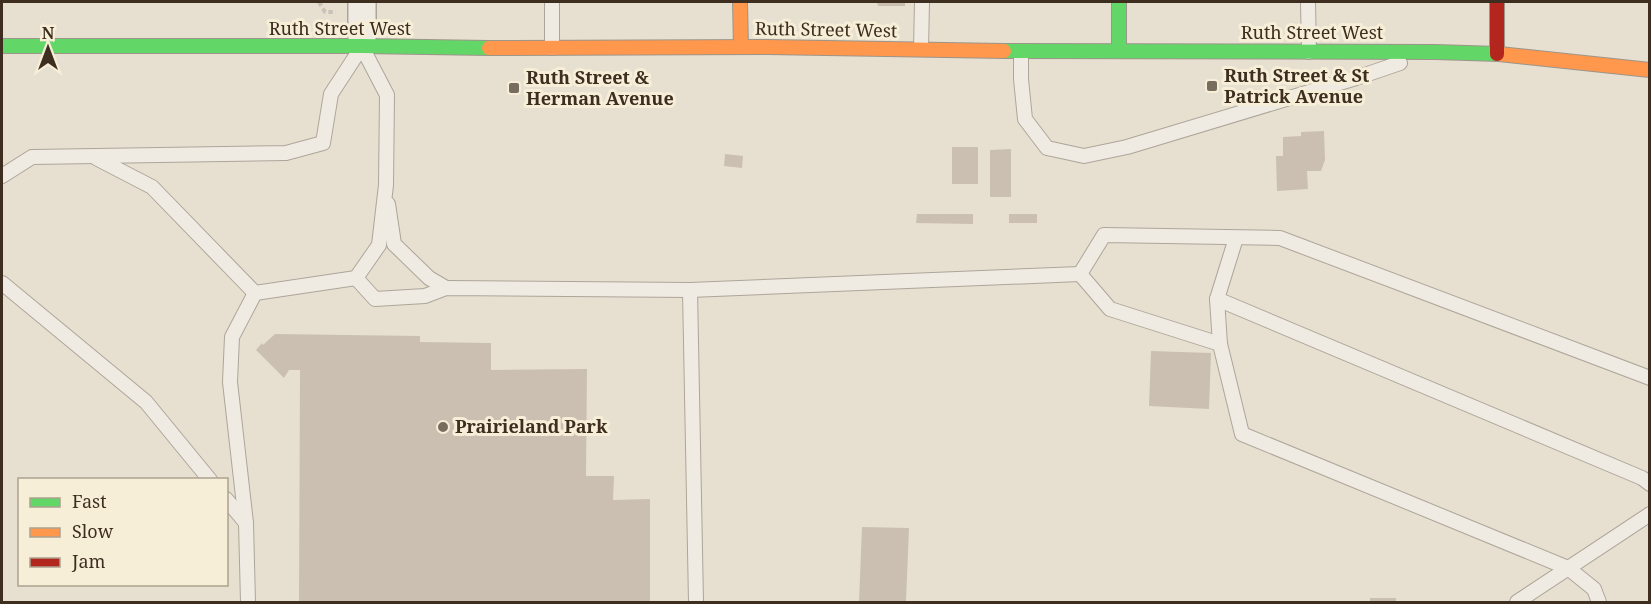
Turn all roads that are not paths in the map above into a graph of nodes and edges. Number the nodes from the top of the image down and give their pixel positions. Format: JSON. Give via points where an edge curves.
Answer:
{"nodes":[{"id":1,"x":362,"y":2,"type":"edge"},
{"id":2,"x":552,"y":2,"type":"edge"},
{"id":3,"x":741,"y":2,"type":"edge"},
{"id":4,"x":922,"y":2,"type":"edge"},
{"id":5,"x":1119,"y":2,"type":"edge"},
{"id":6,"x":1308,"y":2,"type":"edge"},
{"id":7,"x":1497,"y":2,"type":"edge"},
{"id":8,"x":2,"y":46,"type":"edge"},
{"id":9,"x":362,"y":46,"type":"junction"},
{"id":10,"x":741,"y":47,"type":"junction"},
{"id":11,"x":552,"y":48,"type":"junction"},
{"id":12,"x":921,"y":50,"type":"junction"},
{"id":13,"x":1021,"y":51,"type":"junction"},
{"id":14,"x":1119,"y":51,"type":"junction"},
{"id":15,"x":1309,"y":52,"type":"junction"},
{"id":16,"x":1435,"y":52,"type":"junction"},
{"id":17,"x":1497,"y":54,"type":"junction"},
{"id":18,"x":1650,"y":70,"type":"edge"},
{"id":19,"x":95,"y":157,"type":"junction"},
{"id":20,"x":2,"y":176,"type":"edge"},
{"id":21,"x":386,"y":185,"type":"junction"},
{"id":22,"x":1236,"y":238,"type":"junction"},
{"id":23,"x":1080,"y":274,"type":"junction"},
{"id":24,"x":356,"y":278,"type":"junction"},
{"id":25,"x":2,"y":283,"type":"edge"},
{"id":26,"x":446,"y":288,"type":"junction"},
{"id":27,"x":690,"y":290,"type":"junction"},
{"id":28,"x":255,"y":293,"type":"junction"},
{"id":29,"x":1217,"y":299,"type":"junction"},
{"id":30,"x":1220,"y":344,"type":"junction"},
{"id":31,"x":1650,"y":378,"type":"edge"},
{"id":32,"x":208,"y":478,"type":"edge"},
{"id":33,"x":1650,"y":484,"type":"edge"},
{"id":34,"x":228,"y":501,"type":"edge"},
{"id":35,"x":1650,"y":514,"type":"edge"},
{"id":36,"x":246,"y":523,"type":"junction"},
{"id":37,"x":1568,"y":568,"type":"junction"},
{"id":38,"x":248,"y":603,"type":"edge"},
{"id":39,"x":696,"y":603,"type":"edge"},
{"id":40,"x":1517,"y":603,"type":"edge"},
{"id":41,"x":1599,"y":603,"type":"edge"}],
"edges":[{"from":1,"to":9,"type":"street"},
{"from":2,"to":11,"type":"lane"},
{"from":3,"to":10,"type":"street"},
{"from":4,"to":12,"type":"lane"},
{"from":5,"to":14,"type":"street"},
{"from":6,"to":15,"type":"lane"},
{"from":7,"to":17,"type":"street"},
{"from":8,"to":9,"type":"street","name":"Ruth Street West"},
{"from":9,"to":11,"type":"street","name":"Ruth Street West"},
{"from":9,"to":19,"type":"lane","via":[[332,94],[323,143],[286,153]]},
{"from":9,"to":21,"type":"lane","via":[[387,95]]},
{"from":10,"to":11,"type":"street","name":"Ruth Street West"},
{"from":10,"to":12,"type":"street","name":"Ruth Street West"},
{"from":12,"to":13,"type":"street","name":"Ruth Street West"},
{"from":13,"to":14,"type":"street","name":"Ruth Street West"},
{"from":13,"to":16,"type":"lane","via":[[1025,119],[1047,148],[1084,156],[1126,147]]},
{"from":14,"to":15,"type":"street","name":"Ruth Street West"},
{"from":15,"to":16,"type":"street","name":"Ruth Street West"},
{"from":16,"to":17,"type":"street","name":"Ruth Street West"},
{"from":17,"to":18,"type":"street","name":"Ruth Street West"},
{"from":19,"to":20,"type":"lane","via":[[32,157]]},
{"from":19,"to":28,"type":"lane","via":[[152,187]]},
{"from":21,"to":24,"type":"lane","via":[[379,245]]},
{"from":21,"to":26,"type":"lane","via":[[394,244],[429,278]]},
{"from":22,"to":23,"type":"lane","via":[[1104,236]]},
{"from":22,"to":29,"type":"lane"},
{"from":22,"to":31,"type":"lane","via":[[1280,238]]},
{"from":23,"to":27,"type":"lane"},
{"from":23,"to":30,"type":"lane","via":[[1110,309]]},
{"from":24,"to":26,"type":"lane","via":[[375,299],[425,296]]},
{"from":24,"to":28,"type":"lane"},
{"from":25,"to":32,"type":"lane","via":[[146,402]]},
{"from":26,"to":27,"type":"lane"},
{"from":27,"to":39,"type":"lane"},
{"from":28,"to":36,"type":"lane","via":[[232,337],[230,382]]},
{"from":29,"to":30,"type":"lane"},
{"from":29,"to":33,"type":"lane"},
{"from":30,"to":37,"type":"lane","via":[[1242,434]]},
{"from":34,"to":36,"type":"lane"},
{"from":35,"to":37,"type":"lane"},
{"from":36,"to":38,"type":"lane"},
{"from":37,"to":40,"type":"lane"},
{"from":37,"to":41,"type":"lane","via":[[1594,589]]}]}
